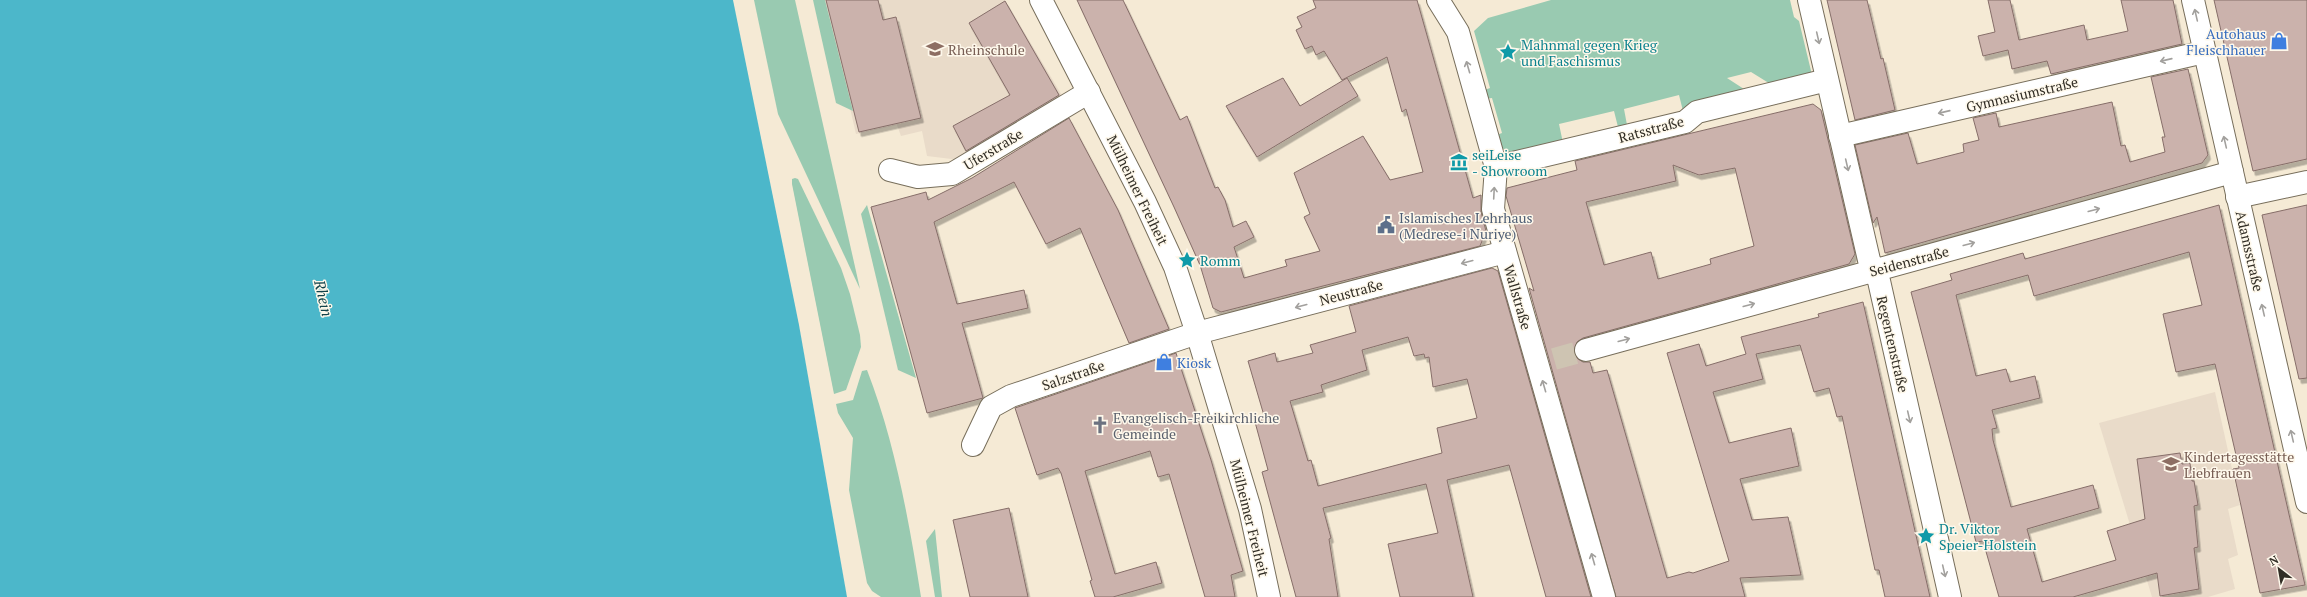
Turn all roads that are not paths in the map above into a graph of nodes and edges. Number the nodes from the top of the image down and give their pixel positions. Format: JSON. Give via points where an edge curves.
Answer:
{"nodes":[{"id":1,"x":1041,"y":0,"type":"edge"},
{"id":2,"x":1438,"y":0,"type":"edge"},
{"id":3,"x":1809,"y":0,"type":"edge"},
{"id":4,"x":2193,"y":0,"type":"edge"},
{"id":5,"x":2204,"y":52,"type":"junction"},
{"id":6,"x":1828,"y":80,"type":"junction"},
{"id":7,"x":1089,"y":92,"type":"junction"},
{"id":8,"x":1840,"y":136,"type":"junction"},
{"id":9,"x":1496,"y":167,"type":"junction"},
{"id":10,"x":890,"y":170,"type":"dead end"},
{"id":11,"x":2232,"y":172,"type":"junction"},
{"id":12,"x":2307,"y":182,"type":"edge"},
{"id":13,"x":2238,"y":197,"type":"junction"},
{"id":14,"x":1505,"y":252,"type":"junction"},
{"id":15,"x":1874,"y":271,"type":"junction"},
{"id":16,"x":1198,"y":333,"type":"junction"},
{"id":17,"x":1586,"y":350,"type":"tunnel mouth"},
{"id":18,"x":973,"y":445,"type":"dead end"},
{"id":19,"x":2307,"y":502,"type":"edge"},
{"id":20,"x":1269,"y":597,"type":"edge"},
{"id":21,"x":1604,"y":597,"type":"edge"},
{"id":22,"x":1950,"y":597,"type":"edge"}],
"edges":[{"from":1,"to":7,"type":"street","name":"Mülheimer Freiheit"},
{"from":9,"to":2,"type":"street","name":"Wallstraße","one_way":true,"via":[[1458,32]]},
{"from":3,"to":6,"type":"street","name":"Regentenstraße","one_way":true},
{"from":5,"to":4,"type":"street","name":"Adamsstraße","one_way":true},
{"from":5,"to":8,"type":"street","name":"Gymnasiumstraße","one_way":true},
{"from":11,"to":5,"type":"street","name":"Adamsstraße","one_way":true},
{"from":6,"to":8,"type":"street","name":"Regentenstraße"},
{"from":6,"to":9,"type":"street","name":"Ratsstraße","via":[[1697,112],[1685,122]]},
{"from":7,"to":10,"type":"street","name":"Uferstraße","via":[[952,174],[918,177]]},
{"from":7,"to":16,"type":"street","name":"Mülheimer Freiheit","via":[[1175,267]]},
{"from":8,"to":15,"type":"street","name":"Regentenstraße","one_way":true,"via":[[1869,260]]},
{"from":14,"to":9,"type":"street","name":"Wallstraße","one_way":true,"via":[[1493,209]]},
{"from":11,"to":13,"type":"street","name":"Adamsstraße"},
{"from":15,"to":11,"type":"street","name":"Seidenstraße","one_way":true},
{"from":12,"to":13,"type":"street"},
{"from":19,"to":13,"type":"street","name":"Adamsstraße","one_way":true},
{"from":14,"to":16,"type":"street","name":"Neustraße","one_way":true},
{"from":21,"to":14,"type":"street","name":"Wallstraße","one_way":true,"via":[[1545,361]]},
{"from":17,"to":15,"type":"street","name":"Seidenstraße","one_way":true},
{"from":15,"to":22,"type":"street","name":"Regentenstraße","one_way":true,"via":[[1879,281]]},
{"from":16,"to":18,"type":"street","name":"Salzstraße","via":[[1011,396],[991,407]]},
{"from":16,"to":20,"type":"street","name":"Mülheimer Freiheit","via":[[1250,509]]}]}
